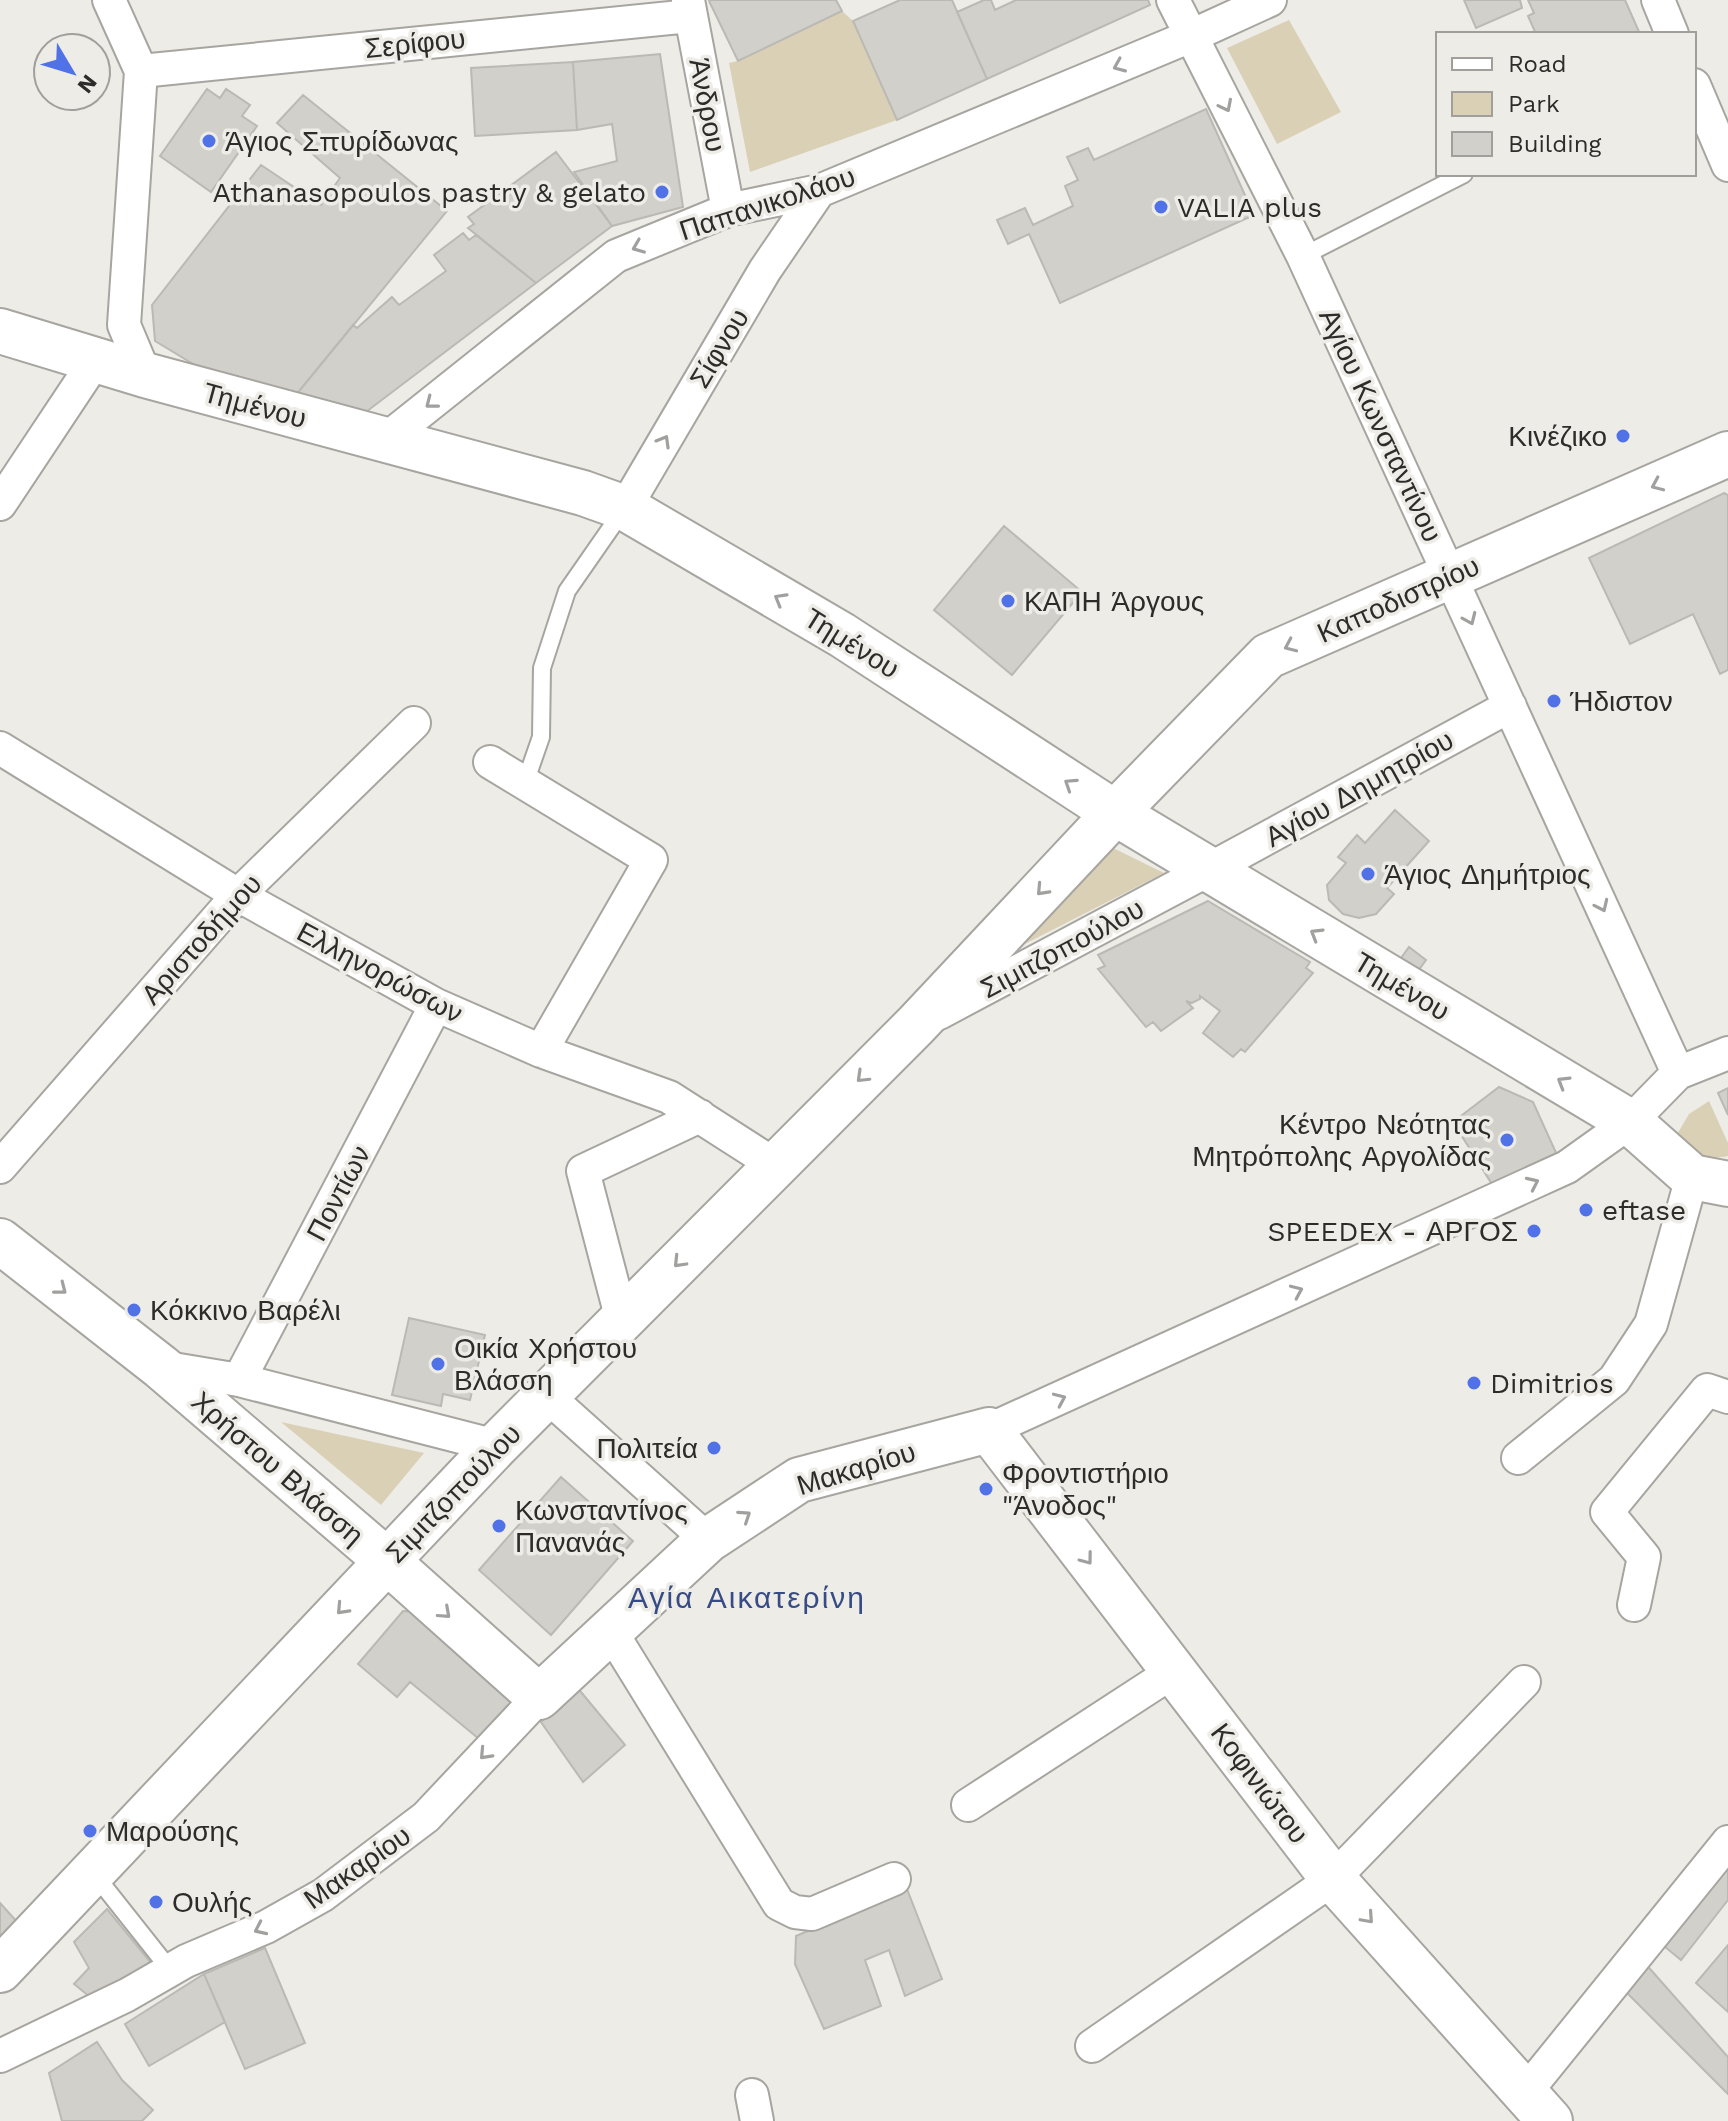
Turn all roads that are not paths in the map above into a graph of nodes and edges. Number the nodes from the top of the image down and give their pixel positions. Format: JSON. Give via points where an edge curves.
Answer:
{"nodes":[{"id":1,"x":109,"y":0,"type":"edge"},
{"id":2,"x":1173,"y":0,"type":"edge"},
{"id":3,"x":1270,"y":0,"type":"edge"},
{"id":4,"x":1658,"y":0,"type":"edge"},
{"id":5,"x":689,"y":8,"type":"edge"},
{"id":6,"x":1671,"y":32,"type":"edge"},
{"id":7,"x":1191,"y":36,"type":"junction"},
{"id":8,"x":141,"y":71,"type":"junction"},
{"id":9,"x":1696,"y":90,"type":"edge"},
{"id":10,"x":1728,"y":165,"type":"edge"},
{"id":11,"x":1460,"y":176,"type":"edge"},
{"id":12,"x":819,"y":191,"type":"junction"},
{"id":13,"x":728,"y":210,"type":"junction"},
{"id":14,"x":1303,"y":256,"type":"junction"},
{"id":15,"x":0,"y":331,"type":"edge"},
{"id":16,"x":95,"y":361,"type":"junction"},
{"id":17,"x":145,"y":375,"type":"junction"},
{"id":18,"x":384,"y":441,"type":"junction"},
{"id":19,"x":1728,"y":454,"type":"edge"},
{"id":20,"x":0,"y":504,"type":"edge"},
{"id":21,"x":625,"y":508,"type":"junction"},
{"id":22,"x":1451,"y":575,"type":"junction"},
{"id":23,"x":1510,"y":706,"type":"junction"},
{"id":24,"x":414,"y":723,"type":"dead end"},
{"id":25,"x":0,"y":748,"type":"edge"},
{"id":26,"x":490,"y":762,"type":"dead end"},
{"id":27,"x":525,"y":783,"type":"junction"},
{"id":28,"x":1115,"y":813,"type":"junction"},
{"id":29,"x":1208,"y":870,"type":"junction"},
{"id":30,"x":238,"y":895,"type":"junction"},
{"id":31,"x":436,"y":1005,"type":"junction"},
{"id":32,"x":916,"y":1025,"type":"junction"},
{"id":33,"x":541,"y":1051,"type":"junction"},
{"id":34,"x":1728,"y":1053,"type":"edge"},
{"id":35,"x":1678,"y":1073,"type":"junction"},
{"id":36,"x":700,"y":1116,"type":"junction"},
{"id":37,"x":1630,"y":1122,"type":"junction"},
{"id":38,"x":775,"y":1165,"type":"junction"},
{"id":39,"x":0,"y":1167,"type":"edge"},
{"id":40,"x":1710,"y":1180,"type":"edge"},
{"id":41,"x":0,"y":1241,"type":"edge"},
{"id":42,"x":622,"y":1320,"type":"junction"},
{"id":43,"x":161,"y":1367,"type":"junction"},
{"id":44,"x":239,"y":1380,"type":"junction"},
{"id":45,"x":547,"y":1396,"type":"junction"},
{"id":46,"x":1728,"y":1397,"type":"edge"},
{"id":47,"x":989,"y":1430,"type":"junction"},
{"id":48,"x":496,"y":1446,"type":"junction"},
{"id":49,"x":1518,"y":1458,"type":"dead end"},
{"id":50,"x":708,"y":1540,"type":"junction"},
{"id":51,"x":387,"y":1561,"type":"junction"},
{"id":52,"x":1634,"y":1605,"type":"dead end"},
{"id":53,"x":610,"y":1630,"type":"junction"},
{"id":54,"x":1174,"y":1671,"type":"junction"},
{"id":55,"x":1524,"y":1682,"type":"dead end"},
{"id":56,"x":539,"y":1697,"type":"junction"},
{"id":57,"x":968,"y":1805,"type":"dead end"},
{"id":58,"x":1728,"y":1842,"type":"edge"},
{"id":59,"x":93,"y":1872,"type":"junction"},
{"id":60,"x":894,"y":1879,"type":"dead end"},
{"id":61,"x":1333,"y":1879,"type":"junction"},
{"id":62,"x":0,"y":1970,"type":"edge"},
{"id":63,"x":171,"y":1971,"type":"junction"},
{"id":64,"x":1092,"y":2046,"type":"dead end"},
{"id":65,"x":3,"y":2051,"type":"edge"},
{"id":66,"x":1538,"y":2107,"type":"edge"}],
"edges":[{"from":1,"to":8,"type":"street"},
{"from":2,"to":7,"type":"street","name":"Αγίου Κωνσταντίνου"},
{"from":3,"to":7,"type":"street","name":"Παπανικολάου"},
{"from":4,"to":6,"type":"street"},
{"from":5,"to":8,"type":"street","name":"Σερίφου"},
{"from":5,"to":13,"type":"street","name":"Άνδρου"},
{"from":7,"to":12,"type":"street","name":"Παπανικολάου","one_way":true},
{"from":7,"to":14,"type":"street","name":"Αγίου Κωνσταντίνου","one_way":true},
{"from":8,"to":17,"type":"street","via":[[124,325]]},
{"from":9,"to":10,"type":"street"},
{"from":11,"to":14,"type":"lane"},
{"from":12,"to":13,"type":"street","name":"Παπανικολάου"},
{"from":21,"to":12,"type":"street","name":"Σίφνου","one_way":true,"via":[[765,270]]},
{"from":13,"to":18,"type":"street","name":"Παπανικολάου","one_way":true,"via":[[616,256]]},
{"from":14,"to":22,"type":"street","name":"Αγίου Κωνσταντίνου"},
{"from":15,"to":16,"type":"street","name":"Τημένου"},
{"from":16,"to":17,"type":"street","name":"Τημένου"},
{"from":16,"to":20,"type":"street"},
{"from":17,"to":18,"type":"street","name":"Τημένου"},
{"from":18,"to":21,"type":"street","name":"Τημένου"},
{"from":19,"to":22,"type":"street","name":"Καποδιστρίου","one_way":true},
{"from":21,"to":27,"type":"lane","via":[[567,591],[542,668],[541,737]]},
{"from":28,"to":21,"type":"street","name":"Τημένου","one_way":true,"via":[[842,635]]},
{"from":22,"to":23,"type":"street","name":"Αγίου Κωνσταντίνου","one_way":true},
{"from":22,"to":28,"type":"street","name":"Καποδιστρίου","one_way":true,"via":[[1268,656]]},
{"from":23,"to":29,"type":"street","name":"Αγίου Δημητρίου"},
{"from":23,"to":35,"type":"street","name":"Αγίου Κωνσταντίνου","one_way":true},
{"from":24,"to":30,"type":"street","name":"Αριστοδήμου"},
{"from":25,"to":30,"type":"street","name":"Ελληνορώσων"},
{"from":26,"to":27,"type":"street"},
{"from":27,"to":33,"type":"street","via":[[651,860]]},
{"from":28,"to":29,"type":"street","name":"Τημένου"},
{"from":28,"to":32,"type":"street","name":"Σιμιτζοπούλου","one_way":true},
{"from":29,"to":32,"type":"street","name":"Σιμιτζοπούλου"},
{"from":37,"to":29,"type":"street","name":"Τημένου","one_way":true},
{"from":30,"to":31,"type":"street","name":"Ελληνορώσων"},
{"from":30,"to":39,"type":"street","name":"Αριστοδήμου"},
{"from":31,"to":33,"type":"street","name":"Ελληνορώσων"},
{"from":31,"to":44,"type":"street","name":"Ποντίων"},
{"from":32,"to":38,"type":"street","name":"Σιμιτζοπούλου","one_way":true},
{"from":33,"to":36,"type":"street","name":"Ελληνορώσων","via":[[669,1097]]},
{"from":34,"to":35,"type":"street"},
{"from":35,"to":37,"type":"street","name":"Μακαρίου"},
{"from":36,"to":38,"type":"street","name":"Ελληνορώσων"},
{"from":36,"to":42,"type":"street","via":[[583,1171]]},
{"from":37,"to":40,"type":"street","name":"Τημένου"},
{"from":47,"to":37,"type":"street","name":"Μακαρίου","one_way":true,"via":[[1567,1167]]},
{"from":38,"to":42,"type":"street","name":"Σιμιτζοπούλου","one_way":true},
{"from":40,"to":49,"type":"street","via":[[1651,1324],[1614,1380]]},
{"from":41,"to":43,"type":"street","name":"Χρήστου Βλάσση","one_way":true},
{"from":42,"to":45,"type":"street","name":"Σιμιτζοπούλου"},
{"from":43,"to":44,"type":"street","name":"Χρήστου Βλάσση"},
{"from":43,"to":51,"type":"street","name":"Χρήστου Βλάσση"},
{"from":44,"to":48,"type":"street","name":"Χρήστου Βλάσση"},
{"from":45,"to":48,"type":"street","name":"Σιμιτζοπούλου"},
{"from":45,"to":50,"type":"street"},
{"from":46,"to":52,"type":"street","via":[[1707,1390],[1607,1512],[1644,1557]]},
{"from":50,"to":47,"type":"street","name":"Μακαρίου","one_way":true,"via":[[799,1480]]},
{"from":47,"to":54,"type":"street","name":"Κοφινιώτου","one_way":true},
{"from":48,"to":51,"type":"street","name":"Σιμιτζοπούλου"},
{"from":50,"to":53,"type":"street","name":"Μακαρίου"},
{"from":51,"to":56,"type":"street","name":"Χρήστου Βλάσση","one_way":true},
{"from":51,"to":59,"type":"street","name":"Σιμιτζοπούλου","one_way":true},
{"from":53,"to":56,"type":"street","name":"Μακαρίου"},
{"from":53,"to":60,"type":"street","via":[[779,1904],[812,1914]]},
{"from":54,"to":57,"type":"street"},
{"from":54,"to":61,"type":"street","name":"Κοφινιώτου"},
{"from":55,"to":61,"type":"street"},
{"from":56,"to":63,"type":"street","name":"Μακαρίου","one_way":true,"via":[[426,1817],[323,1895]]},
{"from":58,"to":66,"type":"street"},
{"from":59,"to":62,"type":"street","name":"Σιμιτζοπούλου"},
{"from":59,"to":63,"type":"lane"},
{"from":61,"to":64,"type":"street"},
{"from":61,"to":66,"type":"street","name":"Κοφινιώτου","one_way":true},
{"from":63,"to":65,"type":"street","name":"Μακαρίου"}]}
